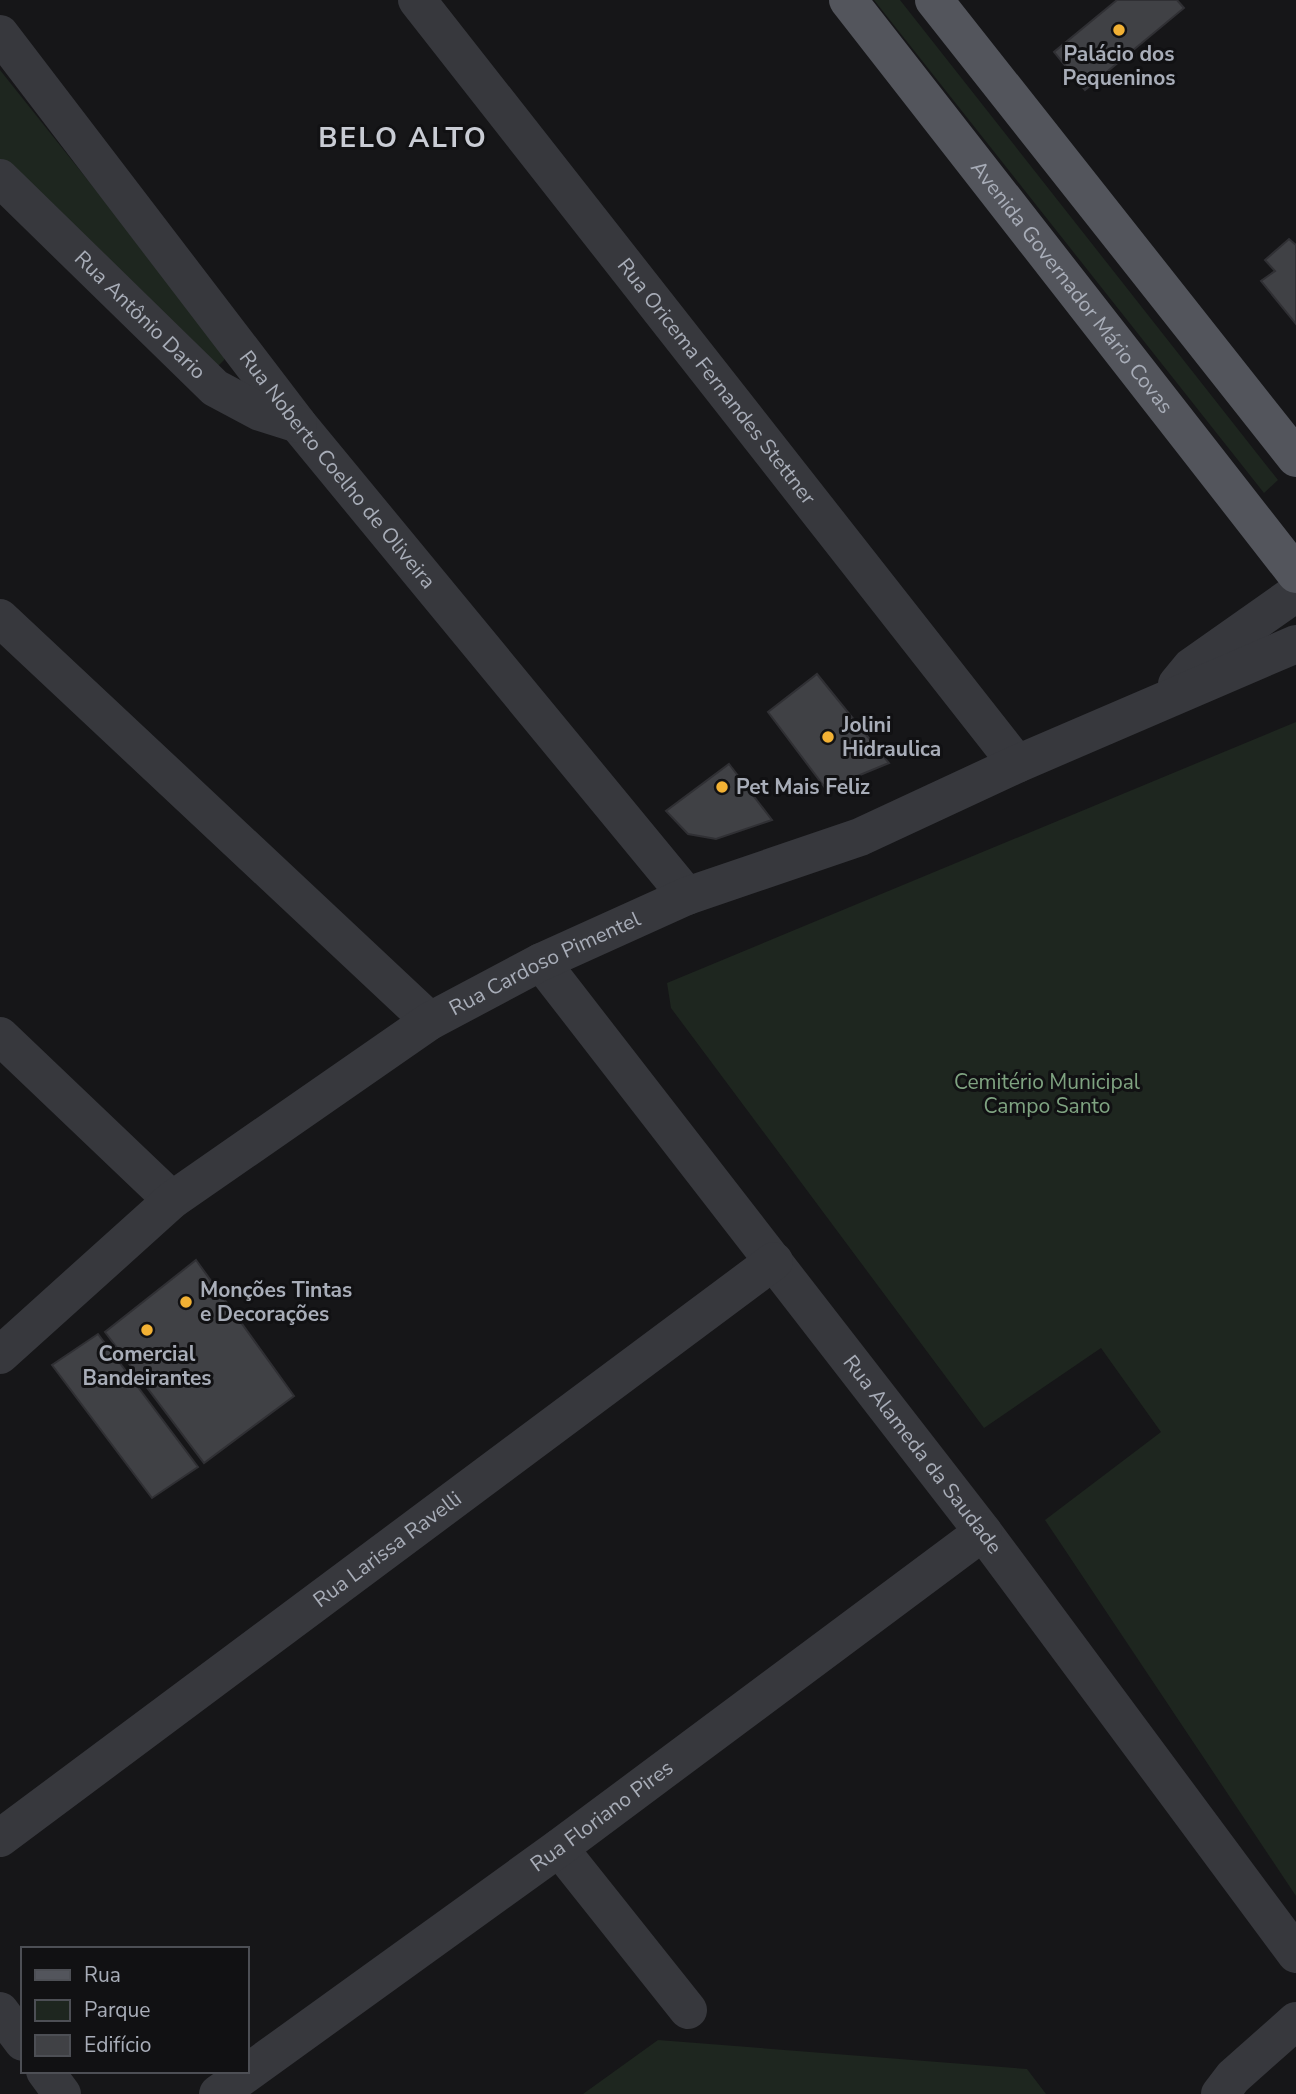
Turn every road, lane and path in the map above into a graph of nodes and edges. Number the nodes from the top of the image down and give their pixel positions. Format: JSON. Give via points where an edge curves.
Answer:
{"nodes":[{"id":1,"x":417,"y":0,"type":"edge"},
{"id":2,"x":848,"y":0,"type":"edge"},
{"id":3,"x":934,"y":0,"type":"edge"},
{"id":4,"x":0,"y":34,"type":"edge"},
{"id":5,"x":0,"y":178,"type":"edge"},
{"id":6,"x":298,"y":424,"type":"junction"},
{"id":7,"x":1296,"y":458,"type":"edge"},
{"id":8,"x":1296,"y":574,"type":"edge"},
{"id":9,"x":1296,"y":593,"type":"edge"},
{"id":10,"x":0,"y":618,"type":"edge"},
{"id":11,"x":1296,"y":644,"type":"edge"},
{"id":12,"x":1165,"y":700,"type":"junction"},
{"id":13,"x":1017,"y":764,"type":"junction"},
{"id":14,"x":687,"y":896,"type":"junction"},
{"id":15,"x":541,"y":962,"type":"junction"},
{"id":16,"x":430,"y":1021,"type":"junction"},
{"id":17,"x":0,"y":1036,"type":"edge"},
{"id":18,"x":172,"y":1200,"type":"junction"},
{"id":19,"x":774,"y":1261,"type":"junction"},
{"id":20,"x":0,"y":1355,"type":"edge"},
{"id":21,"x":983,"y":1532,"type":"junction"},
{"id":22,"x":0,"y":1838,"type":"edge"},
{"id":23,"x":559,"y":1848,"type":"junction"},
{"id":24,"x":1296,"y":1954,"type":"edge"},
{"id":25,"x":688,"y":2010,"type":"dead end"},
{"id":26,"x":0,"y":2011,"type":"edge"},
{"id":27,"x":1296,"y":2021,"type":"edge"},
{"id":28,"x":21,"y":2039,"type":"edge"},
{"id":29,"x":248,"y":2072,"type":"edge"},
{"id":30,"x":46,"y":2073,"type":"edge"},
{"id":31,"x":247,"y":2073,"type":"edge"},
{"id":32,"x":62,"y":2094,"type":"edge"},
{"id":33,"x":218,"y":2094,"type":"edge"},
{"id":34,"x":1220,"y":2094,"type":"edge"}],
"edges":[{"from":1,"to":13,"type":"street","name":"Rua Oricema Fernandes Stettner"},
{"from":2,"to":8,"type":"main road","name":"Avenida Governador Mário Covas"},
{"from":3,"to":7,"type":"main road"},
{"from":4,"to":6,"type":"street","name":"Rua Noberto Coelho de Oliveira"},
{"from":5,"to":6,"type":"street","name":"Rua Antônio Dario","via":[[215,388],[260,412]]},
{"from":6,"to":14,"type":"street","name":"Rua Noberto Coelho de Oliveira"},
{"from":9,"to":12,"type":"street","name":"Rua Cardoso Pimentel","via":[[1191,667]]},
{"from":10,"to":16,"type":"street"},
{"from":11,"to":12,"type":"street","name":"Rua Cardoso Pimentel"},
{"from":12,"to":13,"type":"street","name":"Rua Cardoso Pimentel"},
{"from":13,"to":14,"type":"street","name":"Rua Cardoso Pimentel","via":[[860,837]]},
{"from":14,"to":15,"type":"street","name":"Rua Cardoso Pimentel"},
{"from":15,"to":16,"type":"street","name":"Rua Cardoso Pimentel"},
{"from":15,"to":19,"type":"street","name":"Rua Alameda da Saudade"},
{"from":16,"to":18,"type":"street","name":"Rua Cardoso Pimentel"},
{"from":17,"to":18,"type":"street"},
{"from":18,"to":20,"type":"street","name":"Rua Cardoso Pimentel"},
{"from":19,"to":21,"type":"street","name":"Rua Alameda da Saudade"},
{"from":19,"to":22,"type":"street","name":"Rua Larissa Ravelli"},
{"from":21,"to":23,"type":"street","name":"Rua Floriano Pires"},
{"from":21,"to":24,"type":"street","name":"Rua Alameda da Saudade"},
{"from":23,"to":25,"type":"street"},
{"from":23,"to":29,"type":"street","name":"Rua Floriano Pires"},
{"from":26,"to":28,"type":"street"},
{"from":27,"to":34,"type":"street"},
{"from":30,"to":32,"type":"street"},
{"from":31,"to":33,"type":"street","name":"Rua Floriano Pires"}]}
